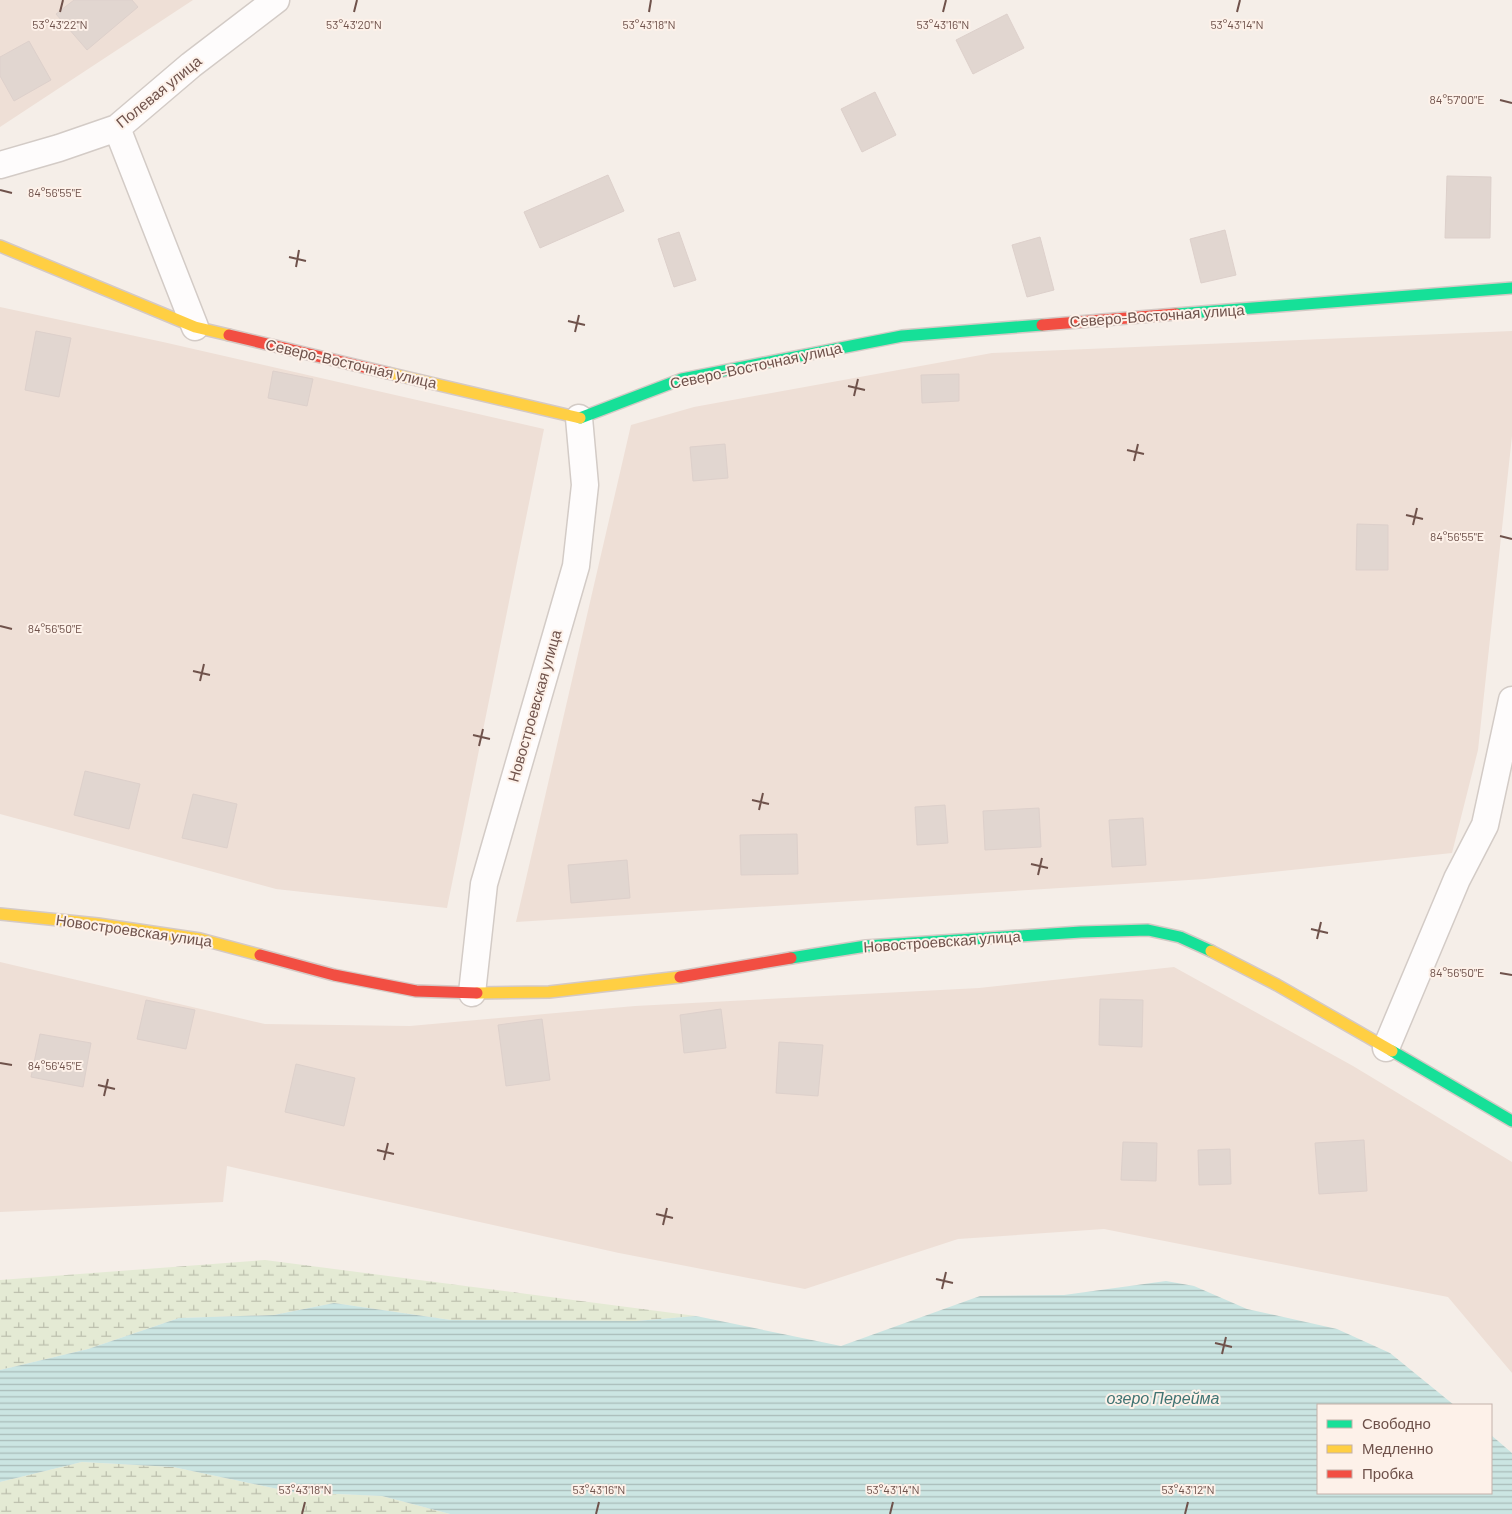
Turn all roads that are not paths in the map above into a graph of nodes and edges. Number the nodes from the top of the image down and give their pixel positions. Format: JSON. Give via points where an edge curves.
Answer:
{"nodes":[{"id":1,"x":276,"y":0,"type":"edge"},
{"id":2,"x":116,"y":128,"type":"junction"},
{"id":3,"x":0,"y":165,"type":"edge"},
{"id":4,"x":0,"y":246,"type":"edge"},
{"id":5,"x":1512,"y":288,"type":"edge"},
{"id":6,"x":196,"y":327,"type":"junction"},
{"id":7,"x":578,"y":418,"type":"junction"},
{"id":8,"x":1512,"y":700,"type":"edge"},
{"id":9,"x":0,"y":914,"type":"edge"},
{"id":10,"x":472,"y":993,"type":"junction"},
{"id":11,"x":1386,"y":1048,"type":"junction"},
{"id":12,"x":1512,"y":1121,"type":"edge"}],
"edges":[{"from":1,"to":2,"type":"street","name":"Полевая улица"},
{"from":2,"to":3,"type":"street","name":"Полевая улица"},
{"from":2,"to":6,"type":"street"},
{"from":4,"to":6,"type":"street","name":"Северо-Восточная улица"},
{"from":5,"to":7,"type":"street","name":"Северо-Восточная улица","via":[[902,336],[682,379]]},
{"from":6,"to":7,"type":"street","name":"Северо-Восточная улица"},
{"from":7,"to":10,"type":"street","name":"Новостроевская улица","via":[[585,485],[576,566],[484,884]]},
{"from":8,"to":11,"type":"street","via":[[1485,825],[1457,879]]},
{"from":9,"to":10,"type":"street","name":"Новостроевская улица","via":[[200,939],[334,975],[416,991]]},
{"from":10,"to":11,"type":"street","name":"Новостроевская улица","via":[[549,992],[650,981],[866,946],[1148,930],[1204,947]]},
{"from":11,"to":12,"type":"street","name":"Новостроевская улица"}]}
